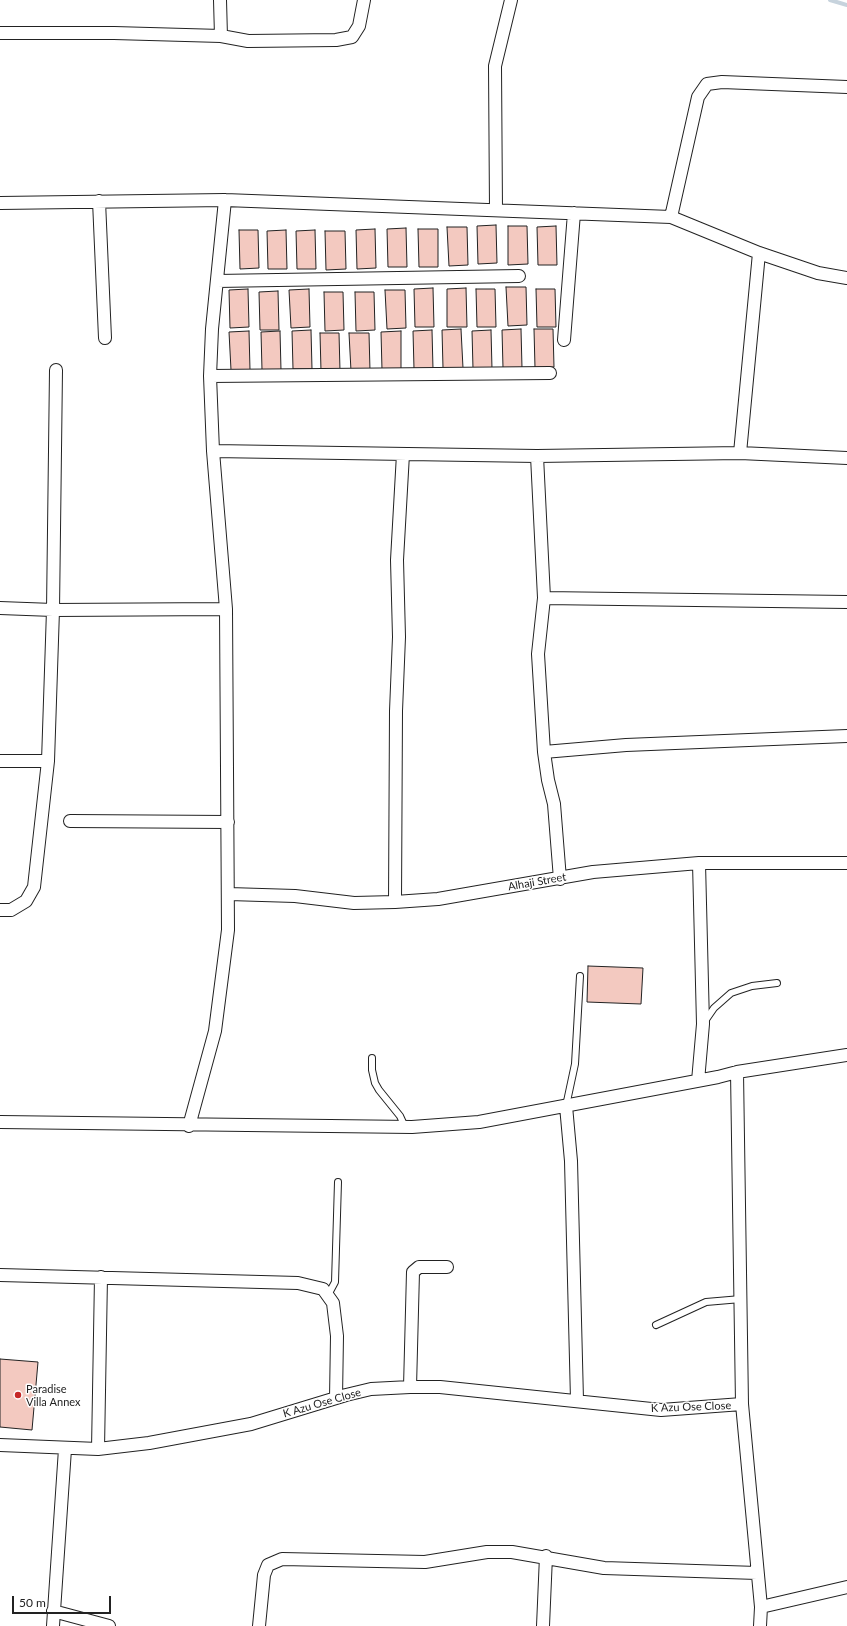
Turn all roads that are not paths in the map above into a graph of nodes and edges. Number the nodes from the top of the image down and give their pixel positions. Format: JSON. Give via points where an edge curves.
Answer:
{"nodes":[{"id":1,"x":220,"y":0,"type":"edge"},
{"id":2,"x":364,"y":0,"type":"edge"},
{"id":3,"x":511,"y":0,"type":"edge"},
{"id":4,"x":0,"y":33,"type":"edge"},
{"id":5,"x":221,"y":36,"type":"junction"},
{"id":6,"x":847,"y":87,"type":"edge"},
{"id":7,"x":225,"y":200,"type":"junction"},
{"id":8,"x":99,"y":201,"type":"junction"},
{"id":9,"x":0,"y":202,"type":"edge"},
{"id":10,"x":496,"y":210,"type":"junction"},
{"id":11,"x":574,"y":214,"type":"junction"},
{"id":12,"x":671,"y":216,"type":"junction"},
{"id":13,"x":759,"y":253,"type":"junction"},
{"id":14,"x":519,"y":276,"type":"dead end"},
{"id":15,"x":847,"y":278,"type":"edge"},
{"id":16,"x":217,"y":281,"type":"junction"},
{"id":17,"x":105,"y":338,"type":"dead end"},
{"id":18,"x":564,"y":340,"type":"dead end"},
{"id":19,"x":56,"y":370,"type":"dead end"},
{"id":20,"x":550,"y":373,"type":"dead end"},
{"id":21,"x":210,"y":376,"type":"junction"},
{"id":22,"x":213,"y":451,"type":"junction"},
{"id":23,"x":740,"y":453,"type":"junction"},
{"id":24,"x":403,"y":454,"type":"junction"},
{"id":25,"x":538,"y":456,"type":"junction"},
{"id":26,"x":847,"y":458,"type":"edge"},
{"id":27,"x":544,"y":598,"type":"junction"},
{"id":28,"x":847,"y":602,"type":"edge"},
{"id":29,"x":0,"y":608,"type":"edge"},
{"id":30,"x":226,"y":609,"type":"junction"},
{"id":31,"x":53,"y":610,"type":"junction"},
{"id":32,"x":847,"y":736,"type":"edge"},
{"id":33,"x":544,"y":752,"type":"junction"},
{"id":34,"x":0,"y":761,"type":"edge"},
{"id":35,"x":48,"y":762,"type":"junction"},
{"id":36,"x":70,"y":821,"type":"dead end"},
{"id":37,"x":228,"y":822,"type":"junction"},
{"id":38,"x":699,"y":863,"type":"junction"},
{"id":39,"x":847,"y":863,"type":"edge"},
{"id":40,"x":560,"y":879,"type":"junction"},
{"id":41,"x":229,"y":894,"type":"junction"},
{"id":42,"x":395,"y":902,"type":"junction"},
{"id":43,"x":0,"y":910,"type":"edge"},
{"id":44,"x":580,"y":976,"type":"dead end"},
{"id":45,"x":777,"y":983,"type":"dead end"},
{"id":46,"x":703,"y":1024,"type":"junction"},
{"id":47,"x":847,"y":1055,"type":"edge"},
{"id":48,"x":372,"y":1058,"type":"dead end"},
{"id":49,"x":737,"y":1072,"type":"junction"},
{"id":50,"x":698,"y":1080,"type":"junction"},
{"id":51,"x":566,"y":1106,"type":"junction"},
{"id":52,"x":0,"y":1122,"type":"edge"},
{"id":53,"x":189,"y":1126,"type":"junction"},
{"id":54,"x":405,"y":1128,"type":"junction"},
{"id":55,"x":338,"y":1182,"type":"dead end"},
{"id":56,"x":447,"y":1267,"type":"dead end"},
{"id":57,"x":0,"y":1275,"type":"edge"},
{"id":58,"x":101,"y":1277,"type":"junction"},
{"id":59,"x":328,"y":1295,"type":"junction"},
{"id":60,"x":741,"y":1299,"type":"junction"},
{"id":61,"x":656,"y":1325,"type":"dead end"},
{"id":62,"x":410,"y":1387,"type":"junction"},
{"id":63,"x":336,"y":1398,"type":"junction"},
{"id":64,"x":577,"y":1400,"type":"junction"},
{"id":65,"x":742,"y":1404,"type":"junction"},
{"id":66,"x":0,"y":1445,"type":"edge"},
{"id":67,"x":98,"y":1448,"type":"junction"},
{"id":68,"x":65,"y":1449,"type":"junction"},
{"id":69,"x":546,"y":1556,"type":"junction"},
{"id":70,"x":757,"y":1573,"type":"junction"},
{"id":71,"x":847,"y":1587,"type":"edge"},
{"id":72,"x":761,"y":1607,"type":"junction"},
{"id":73,"x":53,"y":1611,"type":"junction"},
{"id":74,"x":53,"y":1626,"type":"edge"},
{"id":75,"x":109,"y":1626,"type":"edge"},
{"id":76,"x":259,"y":1626,"type":"edge"},
{"id":77,"x":543,"y":1626,"type":"edge"},
{"id":78,"x":760,"y":1626,"type":"edge"}],
"edges":[{"from":1,"to":5,"type":"street"},
{"from":2,"to":5,"type":"street","via":[[359,26],[352,37],[336,40],[248,41]]},
{"from":3,"to":10,"type":"street","via":[[495,66]]},
{"from":4,"to":5,"type":"street","via":[[114,32]]},
{"from":6,"to":12,"type":"street","via":[[722,82],[707,84],[698,97]]},
{"from":7,"to":8,"type":"street"},
{"from":7,"to":10,"type":"street"},
{"from":7,"to":16,"type":"street"},
{"from":8,"to":9,"type":"street"},
{"from":8,"to":17,"type":"street"},
{"from":10,"to":11,"type":"street"},
{"from":11,"to":12,"type":"street"},
{"from":11,"to":18,"type":"street"},
{"from":12,"to":13,"type":"street"},
{"from":13,"to":15,"type":"street","via":[[818,273]]},
{"from":13,"to":23,"type":"street"},
{"from":14,"to":16,"type":"street"},
{"from":16,"to":21,"type":"street"},
{"from":19,"to":31,"type":"street"},
{"from":20,"to":21,"type":"street"},
{"from":21,"to":22,"type":"street"},
{"from":22,"to":24,"type":"street"},
{"from":22,"to":30,"type":"street"},
{"from":23,"to":25,"type":"street"},
{"from":23,"to":26,"type":"street"},
{"from":24,"to":25,"type":"street"},
{"from":24,"to":42,"type":"street","via":[[397,560],[399,637]]},
{"from":25,"to":27,"type":"street"},
{"from":27,"to":28,"type":"street"},
{"from":27,"to":33,"type":"street","via":[[538,654]]},
{"from":29,"to":31,"type":"street"},
{"from":30,"to":31,"type":"street"},
{"from":30,"to":37,"type":"street"},
{"from":31,"to":35,"type":"street"},
{"from":32,"to":33,"type":"street","via":[[626,745]]},
{"from":33,"to":40,"type":"street","via":[[554,804]]},
{"from":34,"to":35,"type":"street"},
{"from":35,"to":43,"type":"street","via":[[34,887],[26,901],[11,910]]},
{"from":36,"to":37,"type":"street"},
{"from":37,"to":41,"type":"street"},
{"from":38,"to":39,"type":"street","name":"Alhaji Street"},
{"from":38,"to":40,"type":"street","name":"Alhaji Street","via":[[594,872]]},
{"from":38,"to":46,"type":"street"},
{"from":40,"to":42,"type":"street","name":"Alhaji Street","via":[[438,899]]},
{"from":41,"to":42,"type":"street","name":"Alhaji Street","via":[[295,896],[354,903]]},
{"from":41,"to":53,"type":"street","via":[[228,930],[215,1031]]},
{"from":44,"to":51,"type":"lane","via":[[575,1064]]},
{"from":45,"to":46,"type":"lane","via":[[752,986],[731,993],[714,1008]]},
{"from":46,"to":50,"type":"street"},
{"from":47,"to":49,"type":"street"},
{"from":48,"to":54,"type":"lane","via":[[372,1070],[379,1090],[400,1116]]},
{"from":49,"to":50,"type":"street"},
{"from":49,"to":60,"type":"street"},
{"from":50,"to":51,"type":"street"},
{"from":51,"to":54,"type":"street","via":[[480,1122]]},
{"from":51,"to":64,"type":"street","via":[[571,1169]]},
{"from":52,"to":53,"type":"street"},
{"from":53,"to":54,"type":"street"},
{"from":55,"to":59,"type":"lane","via":[[335,1282]]},
{"from":56,"to":62,"type":"street","via":[[419,1267],[413,1272]]},
{"from":57,"to":58,"type":"street"},
{"from":58,"to":59,"type":"street","via":[[298,1283],[323,1289]]},
{"from":58,"to":67,"type":"street"},
{"from":59,"to":63,"type":"street","via":[[333,1303],[337,1336]]},
{"from":60,"to":61,"type":"lane","via":[[706,1302]]},
{"from":60,"to":65,"type":"street"},
{"from":62,"to":63,"type":"street","name":"K Azu Ose Close","via":[[371,1389]]},
{"from":62,"to":64,"type":"street","name":"K Azu Ose Close","via":[[440,1387]]},
{"from":63,"to":67,"type":"street","name":"K Azu Ose Close","via":[[251,1424],[149,1443]]},
{"from":64,"to":65,"type":"street","name":"K Azu Ose Close","via":[[661,1410]]},
{"from":65,"to":70,"type":"street"},
{"from":66,"to":68,"type":"street","name":"K Azu Ose Close"},
{"from":67,"to":68,"type":"street","name":"K Azu Ose Close"},
{"from":68,"to":73,"type":"street"},
{"from":69,"to":70,"type":"street","via":[[604,1568]]},
{"from":69,"to":76,"type":"street","via":[[493,1552],[425,1562],[282,1560],[268,1564],[264,1576]]},
{"from":69,"to":77,"type":"street"},
{"from":70,"to":72,"type":"street"},
{"from":71,"to":72,"type":"street"},
{"from":72,"to":78,"type":"street"},
{"from":73,"to":74,"type":"street"},
{"from":73,"to":75,"type":"street"}]}
